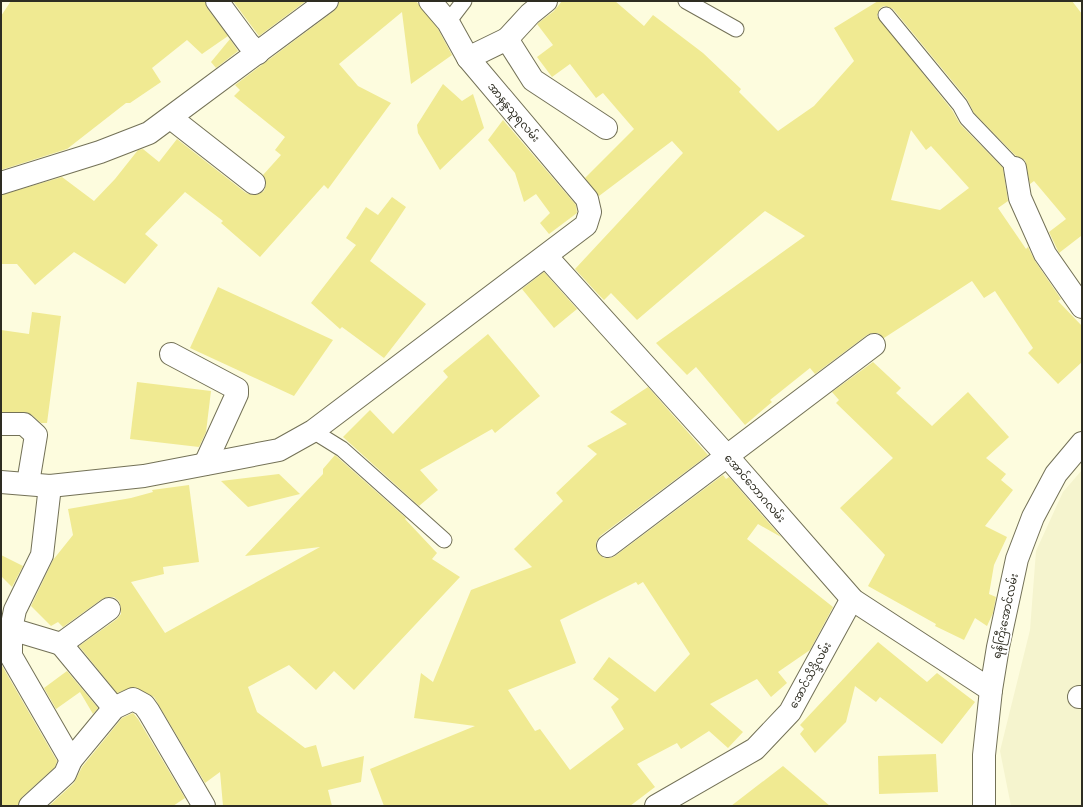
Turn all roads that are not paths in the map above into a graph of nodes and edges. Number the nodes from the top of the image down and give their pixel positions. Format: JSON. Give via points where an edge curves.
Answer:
{"nodes":[{"id":1,"x":217,"y":1,"type":"edge"},
{"id":2,"x":327,"y":1,"type":"edge"},
{"id":3,"x":430,"y":1,"type":"edge"},
{"id":4,"x":464,"y":1,"type":"edge"},
{"id":5,"x":546,"y":1,"type":"edge"},
{"id":6,"x":686,"y":1,"type":"edge"},
{"id":7,"x":886,"y":15,"type":"dead end"},
{"id":8,"x":448,"y":22,"type":"junction"},
{"id":9,"x":736,"y":29,"type":"dead end"},
{"id":10,"x":507,"y":39,"type":"junction"},
{"id":11,"x":258,"y":54,"type":"junction"},
{"id":12,"x":468,"y":58,"type":"junction"},
{"id":13,"x":170,"y":118,"type":"junction"},
{"id":14,"x":606,"y":128,"type":"dead end"},
{"id":15,"x":1015,"y":168,"type":"joint"},
{"id":16,"x":1,"y":183,"type":"edge"},
{"id":17,"x":254,"y":183,"type":"dead end"},
{"id":18,"x":546,"y":256,"type":"junction"},
{"id":19,"x":1082,"y":307,"type":"edge"},
{"id":20,"x":874,"y":345,"type":"dead end"},
{"id":21,"x":171,"y":354,"type":"dead end"},
{"id":22,"x":1,"y":424,"type":"edge"},
{"id":23,"x":313,"y":431,"type":"junction"},
{"id":24,"x":1082,"y":443,"type":"edge"},
{"id":25,"x":728,"y":456,"type":"junction"},
{"id":26,"x":205,"y":464,"type":"junction"},
{"id":27,"x":1,"y":482,"type":"edge"},
{"id":28,"x":28,"y":483,"type":"junction"},
{"id":29,"x":50,"y":486,"type":"junction"},
{"id":30,"x":444,"y":540,"type":"dead end"},
{"id":31,"x":608,"y":546,"type":"dead end"},
{"id":32,"x":853,"y":600,"type":"junction"},
{"id":33,"x":109,"y":609,"type":"dead end"},
{"id":34,"x":11,"y":629,"type":"junction"},
{"id":35,"x":61,"y":644,"type":"junction"},
{"id":36,"x":991,"y":690,"type":"junction"},
{"id":37,"x":114,"y":708,"type":"junction"},
{"id":38,"x":71,"y":760,"type":"junction"},
{"id":39,"x":669,"y":803,"type":"edge"},
{"id":40,"x":199,"y":805,"type":"edge"},
{"id":41,"x":30,"y":806,"type":"edge"},
{"id":42,"x":984,"y":806,"type":"edge"}],
"edges":[{"from":1,"to":11,"type":"street"},
{"from":2,"to":11,"type":"street"},
{"from":3,"to":8,"type":"street","name":"အာနန္ဒသူရလမ်း"},
{"from":4,"to":8,"type":"lane"},
{"from":5,"to":10,"type":"street"},
{"from":6,"to":9,"type":"lane"},
{"from":7,"to":15,"type":"lane","via":[[960,105],[967,118]]},
{"from":8,"to":12,"type":"street","name":"အာနန္ဒသူရလမ်း"},
{"from":10,"to":12,"type":"street"},
{"from":10,"to":14,"type":"street","via":[[533,80]]},
{"from":11,"to":13,"type":"street"},
{"from":12,"to":18,"type":"street","name":"အာနန္ဒသူရလမ်း","via":[[587,199],[590,212],[586,225]]},
{"from":13,"to":16,"type":"street","via":[[149,133],[100,152]]},
{"from":13,"to":17,"type":"street"},
{"from":15,"to":19,"type":"street","via":[[1020,198],[1045,254]]},
{"from":18,"to":23,"type":"street"},
{"from":18,"to":25,"type":"street","name":"အောင်ဘောဂလမ်း"},
{"from":20,"to":25,"type":"street"},
{"from":21,"to":26,"type":"street","via":[[237,389]]},
{"from":22,"to":28,"type":"street","via":[[24,424],[36,435]]},
{"from":23,"to":26,"type":"street","via":[[279,450]]},
{"from":23,"to":30,"type":"lane","via":[[342,449]]},
{"from":24,"to":36,"type":"street","name":"ရန်ကြီးအောင်လမ်း","via":[[1056,474],[1033,517],[1017,559]]},
{"from":25,"to":31,"type":"street"},
{"from":25,"to":32,"type":"street","name":"အောင်ဘောဂလမ်း"},
{"from":26,"to":29,"type":"street","via":[[144,476]]},
{"from":27,"to":28,"type":"street"},
{"from":28,"to":29,"type":"street"},
{"from":29,"to":34,"type":"street","via":[[42,555],[15,610]]},
{"from":32,"to":36,"type":"street","name":"အောင်ဘောဂလမ်း"},
{"from":32,"to":39,"type":"street","name":"အောင်သိဒ္ဒိလမ်း","via":[[790,712],[755,749]]},
{"from":33,"to":35,"type":"street"},
{"from":34,"to":35,"type":"street"},
{"from":34,"to":38,"type":"street","via":[[11,656]]},
{"from":35,"to":37,"type":"street"},
{"from":36,"to":42,"type":"street","name":"ရန်ကြီးအောင်လမ်း","via":[[984,754]]},
{"from":37,"to":38,"type":"street"},
{"from":37,"to":40,"type":"street","via":[[133,699],[144,705]]},
{"from":38,"to":41,"type":"street","via":[[65,774]]}]}
